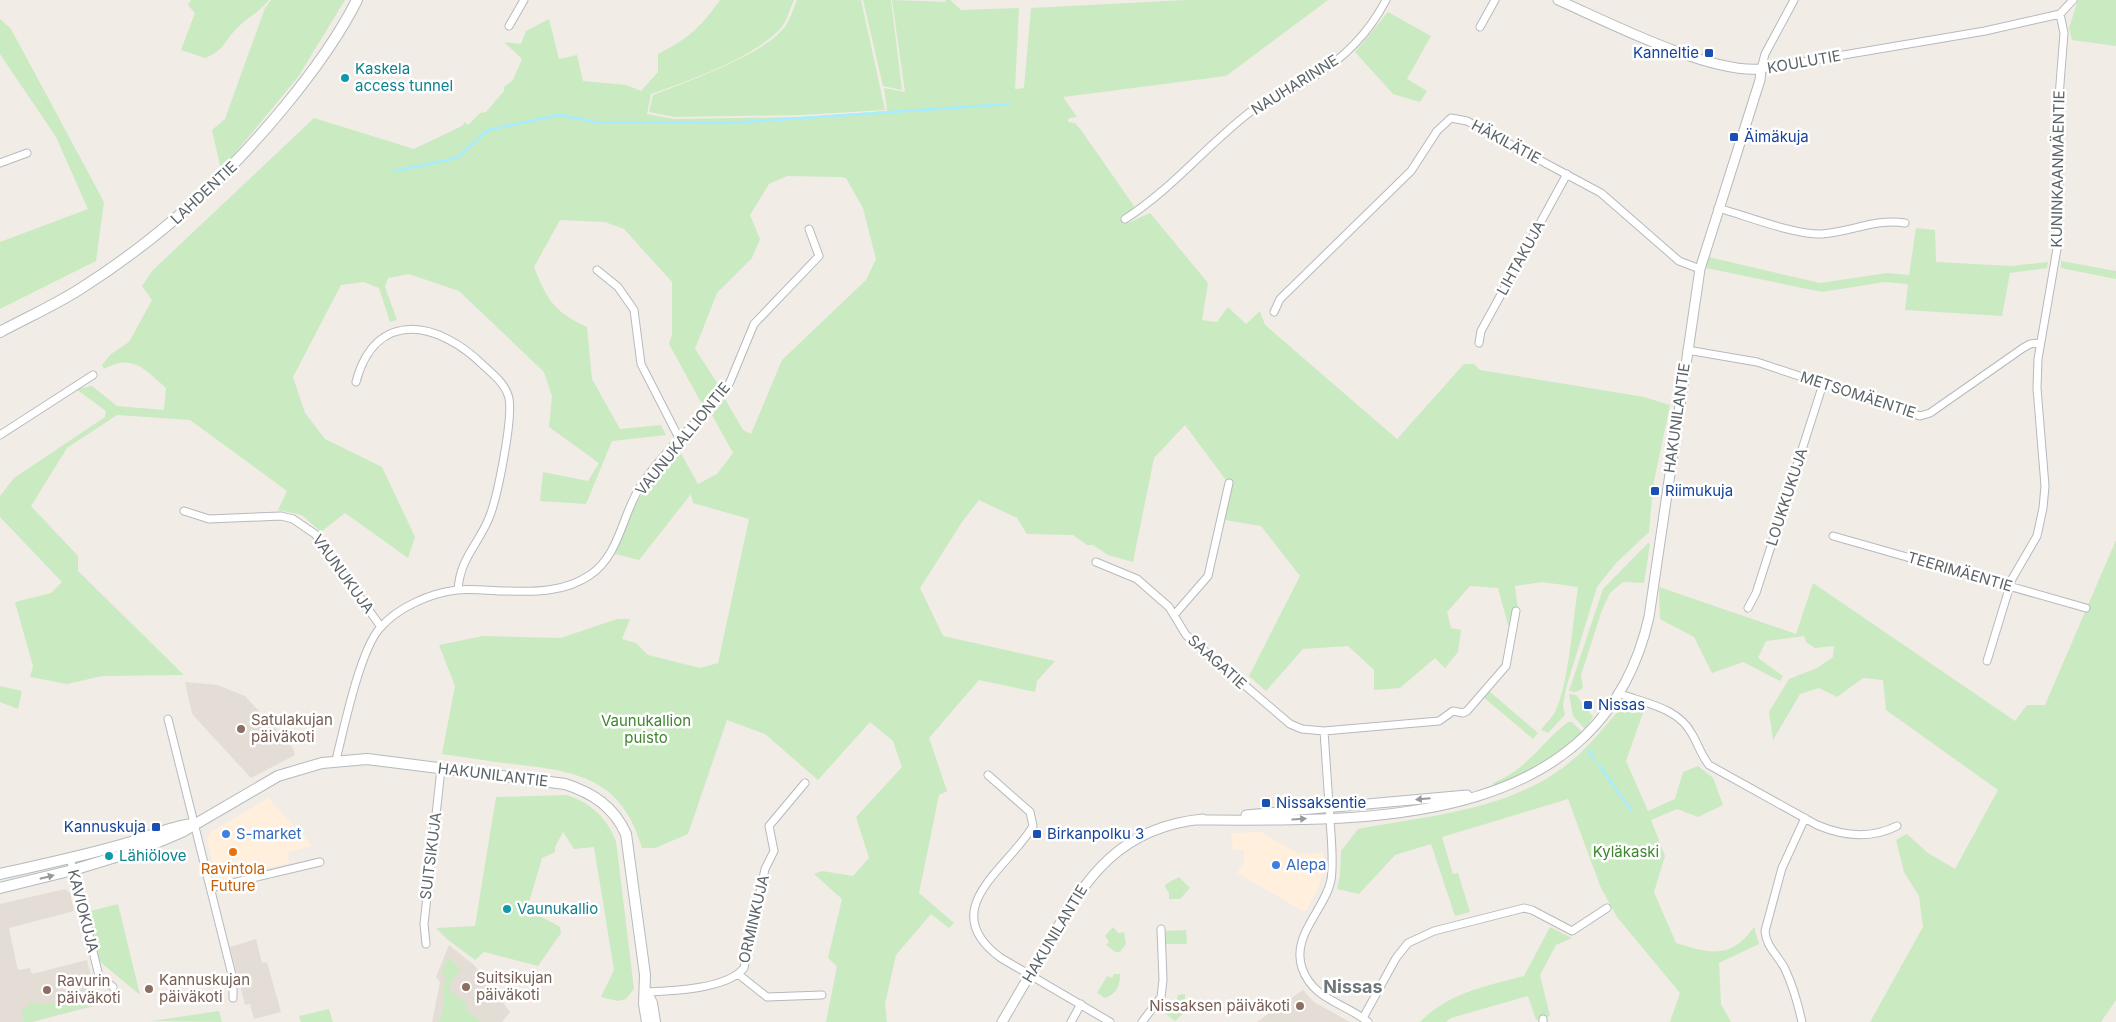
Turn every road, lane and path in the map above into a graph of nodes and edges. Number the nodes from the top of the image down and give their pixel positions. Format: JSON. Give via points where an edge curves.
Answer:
{"nodes":[{"id":1,"x":357,"y":0,"type":"edge"},
{"id":2,"x":524,"y":0,"type":"edge"},
{"id":3,"x":1386,"y":0,"type":"edge"},
{"id":4,"x":1495,"y":0,"type":"edge"},
{"id":5,"x":1558,"y":0,"type":"edge"},
{"id":6,"x":1794,"y":0,"type":"edge"},
{"id":7,"x":2073,"y":0,"type":"edge"},
{"id":8,"x":2060,"y":14,"type":"junction"},
{"id":9,"x":509,"y":26,"type":"dead end"},
{"id":10,"x":1480,"y":27,"type":"dead end"},
{"id":11,"x":1762,"y":69,"type":"junction"},
{"id":12,"x":27,"y":154,"type":"dead end"},
{"id":13,"x":0,"y":163,"type":"edge"},
{"id":14,"x":1567,"y":174,"type":"junction"},
{"id":15,"x":1718,"y":208,"type":"junction"},
{"id":16,"x":1125,"y":219,"type":"dead end"},
{"id":17,"x":1905,"y":223,"type":"dead end"},
{"id":18,"x":809,"y":228,"type":"dead end"},
{"id":19,"x":1700,"y":269,"type":"junction"},
{"id":20,"x":597,"y":270,"type":"dead end"},
{"id":21,"x":1274,"y":312,"type":"dead end"},
{"id":22,"x":0,"y":332,"type":"edge"},
{"id":23,"x":1479,"y":343,"type":"dead end"},
{"id":24,"x":2039,"y":343,"type":"junction"},
{"id":25,"x":1687,"y":350,"type":"junction"},
{"id":26,"x":93,"y":375,"type":"dead end"},
{"id":27,"x":356,"y":382,"type":"dead end"},
{"id":28,"x":1823,"y":384,"type":"junction"},
{"id":29,"x":0,"y":434,"type":"edge"},
{"id":30,"x":680,"y":440,"type":"junction"},
{"id":31,"x":1228,"y":483,"type":"dead end"},
{"id":32,"x":184,"y":511,"type":"dead end"},
{"id":33,"x":1833,"y":536,"type":"dead end"},
{"id":34,"x":1096,"y":562,"type":"dead end"},
{"id":35,"x":2010,"y":586,"type":"junction"},
{"id":36,"x":458,"y":590,"type":"junction"},
{"id":37,"x":1748,"y":608,"type":"dead end"},
{"id":38,"x":2086,"y":608,"type":"dead end"},
{"id":39,"x":1516,"y":611,"type":"dead end"},
{"id":40,"x":1175,"y":614,"type":"junction"},
{"id":41,"x":381,"y":626,"type":"junction"},
{"id":42,"x":1987,"y":660,"type":"dead end"},
{"id":43,"x":1618,"y":693,"type":"junction"},
{"id":44,"x":168,"y":719,"type":"dead end"},
{"id":45,"x":1324,"y":731,"type":"junction"},
{"id":46,"x":336,"y":760,"type":"junction"},
{"id":47,"x":441,"y":769,"type":"junction"},
{"id":48,"x":988,"y":775,"type":"dead end"},
{"id":49,"x":805,"y":783,"type":"dead end"},
{"id":50,"x":1489,"y":793,"type":"junction"},
{"id":51,"x":1329,"y":807,"type":"junction"},
{"id":52,"x":1330,"y":817,"type":"junction"},
{"id":53,"x":1805,"y":818,"type":"junction"},
{"id":54,"x":1198,"y":820,"type":"junction"},
{"id":55,"x":194,"y":824,"type":"junction"},
{"id":56,"x":1897,"y":826,"type":"dead end"},
{"id":57,"x":70,"y":858,"type":"junction"},
{"id":58,"x":320,"y":862,"type":"dead end"},
{"id":59,"x":73,"y":870,"type":"junction"},
{"id":60,"x":0,"y":874,"type":"edge"},
{"id":61,"x":0,"y":888,"type":"edge"},
{"id":62,"x":211,"y":888,"type":"junction"},
{"id":63,"x":1608,"y":908,"type":"dead end"},
{"id":64,"x":1161,"y":929,"type":"dead end"},
{"id":65,"x":426,"y":944,"type":"dead end"},
{"id":66,"x":738,"y":974,"type":"junction"},
{"id":67,"x":1030,"y":975,"type":"junction"},
{"id":68,"x":113,"y":987,"type":"dead end"},
{"id":69,"x":646,"y":992,"type":"junction"},
{"id":70,"x":822,"y":995,"type":"dead end"},
{"id":71,"x":233,"y":998,"type":"dead end"},
{"id":72,"x":1080,"y":1004,"type":"junction"},
{"id":73,"x":1366,"y":1020,"type":"edge"},
{"id":74,"x":647,"y":1022,"type":"edge"},
{"id":75,"x":654,"y":1022,"type":"edge"},
{"id":76,"x":1002,"y":1022,"type":"edge"},
{"id":77,"x":1071,"y":1022,"type":"edge"},
{"id":78,"x":1110,"y":1022,"type":"edge"},
{"id":79,"x":1142,"y":1022,"type":"edge"},
{"id":80,"x":1802,"y":1022,"type":"edge"}],
"edges":[{"from":1,"to":22,"type":"main road","name":"LAHDENTIE","via":[[327,52],[297,92],[251,148],[213,187],[158,234],[79,290]]},
{"from":2,"to":9,"type":"street"},
{"from":3,"to":16,"type":"street","name":"NAUHARINNE","via":[[1361,36],[1342,56],[1309,79],[1252,110],[1183,175]]},
{"from":4,"to":10,"type":"street"},
{"from":5,"to":11,"type":"street","name":"KOULUTIE","via":[[1682,52],[1737,68]]},
{"from":6,"to":11,"type":"street","via":[[1765,54]]},
{"from":7,"to":8,"type":"street"},
{"from":8,"to":11,"type":"street","name":"KOULUTIE","via":[[1985,31]]},
{"from":8,"to":24,"type":"street","name":"KUNINKAANMÄENTIE","via":[[2064,33],[2057,122],[2058,243]]},
{"from":11,"to":15,"type":"street","name":"HAKUNILANTIE"},
{"from":12,"to":13,"type":"street"},
{"from":14,"to":19,"type":"street","name":"HÄKILÄTIE","via":[[1601,193],[1679,261]]},
{"from":14,"to":21,"type":"street","name":"HÄKILÄTIE","via":[[1467,121],[1451,118],[1437,131],[1412,171],[1280,299]]},
{"from":14,"to":23,"type":"street","name":"LIHTAKUJA","via":[[1481,331]]},
{"from":15,"to":17,"type":"street","via":[[1805,233],[1823,234],[1891,221]]},
{"from":15,"to":19,"type":"street","name":"HAKUNILANTIE"},
{"from":18,"to":30,"type":"street","name":"VAUNUKALLIONTIE","via":[[819,256],[754,324],[730,382]]},
{"from":19,"to":25,"type":"street","name":"HAKUNILANTIE"},
{"from":20,"to":30,"type":"street","via":[[618,288],[634,310],[640,364]]},
{"from":24,"to":28,"type":"street","name":"METSOMÄENTIE","via":[[2023,348],[1926,415],[1916,415]]},
{"from":24,"to":35,"type":"street","name":"KUNINKAANMÄENTIE","via":[[2044,508],[2037,536]]},
{"from":25,"to":28,"type":"street","name":"METSOMÄENTIE","via":[[1757,362]]},
{"from":25,"to":43,"type":"street","name":"HAKUNILANTIE","via":[[1649,617],[1639,650]]},
{"from":26,"to":29,"type":"street"},
{"from":27,"to":36,"type":"street","via":[[361,366],[381,338],[396,330],[411,329],[439,335],[461,345],[501,382],[508,395],[510,418],[494,502],[486,524],[464,560]]},
{"from":28,"to":37,"type":"street","name":"LOUKKUKUJA","via":[[1762,575]]},
{"from":30,"to":36,"type":"street","name":"VAUNUKALLIONTIE","via":[[642,483],[608,557],[592,574],[553,590]]},
{"from":31,"to":40,"type":"street","via":[[1208,576]]},
{"from":32,"to":41,"type":"street","name":"VAUNUKUJA","via":[[209,519],[281,516],[293,519],[314,534]]},
{"from":33,"to":35,"type":"street","name":"TEERIMÄENTIE"},
{"from":34,"to":40,"type":"street","name":"SAAGATIE","via":[[1136,578]]},
{"from":35,"to":38,"type":"street","name":"TEERIMÄENTIE"},
{"from":35,"to":42,"type":"street","name":"KUNINKAANMÄENTIE"},
{"from":36,"to":41,"type":"street","name":"VAUNUKALLIONTIE","via":[[418,601]]},
{"from":39,"to":45,"type":"street","name":"SAAGATIE","via":[[1506,666],[1467,711],[1453,711],[1439,721]]},
{"from":40,"to":45,"type":"street","name":"SAAGATIE","via":[[1186,635],[1279,717],[1302,729]]},
{"from":41,"to":46,"type":"street","name":"VAUNUKALLIONTIE","via":[[365,656]]},
{"from":43,"to":50,"type":"street","name":"HAKUNILANTIE","via":[[1597,722],[1569,750],[1528,778]]},
{"from":43,"to":53,"type":"street","via":[[1673,714],[1692,732],[1709,765]]},
{"from":44,"to":55,"type":"street"},
{"from":45,"to":51,"type":"street"},
{"from":46,"to":47,"type":"main road","name":"HAKUNILANTIE","via":[[367,759]]},
{"from":46,"to":55,"type":"main road","name":"HAKUNILANTIE","via":[[296,768],[278,776]]},
{"from":47,"to":65,"type":"street","name":"SUITSIKUJA","via":[[424,924]]},
{"from":47,"to":69,"type":"main road","name":"HAKUNILANTIE","via":[[565,784],[593,795],[611,809],[622,825],[629,848]]},
{"from":48,"to":67,"type":"street","via":[[1030,812],[1033,826],[1025,840],[978,894],[974,918],[976,930],[988,949]]},
{"from":49,"to":66,"type":"street","name":"ORMINKUJA","via":[[770,826],[774,851],[764,869],[744,968]]},
{"from":50,"to":51,"type":"street","name":"HAKUNILANTIE","one_way":true},
{"from":50,"to":52,"type":"street","name":"HAKUNILANTIE","via":[[1434,808]]},
{"from":51,"to":52,"type":"street"},
{"from":51,"to":54,"type":"street","name":"HAKUNILANTIE"},
{"from":54,"to":52,"type":"street","name":"HAKUNILANTIE","one_way":true},
{"from":52,"to":73,"type":"street","via":[[1331,878],[1328,892],[1302,940],[1299,955],[1315,990]]},
{"from":53,"to":56,"type":"street","via":[[1830,830],[1853,835],[1877,834]]},
{"from":53,"to":80,"type":"street","via":[[1782,868],[1765,931],[1766,940],[1784,967],[1795,992]]},
{"from":54,"to":67,"type":"street","name":"HAKUNILANTIE","via":[[1174,824],[1145,836],[1101,866],[1075,897]]},
{"from":55,"to":57,"type":"main road","name":"HAKUNILANTIE","via":[[180,825],[130,843]]},
{"from":55,"to":59,"type":"main road","name":"HAKUNILANTIE","via":[[142,848]]},
{"from":55,"to":62,"type":"street"},
{"from":57,"to":59,"type":"street","name":"KAVIOKUJA"},
{"from":57,"to":60,"type":"main road","name":"HAKUNILANTIE"},
{"from":58,"to":62,"type":"street"},
{"from":61,"to":59,"type":"main road","name":"HAKUNILANTIE","one_way":true},
{"from":59,"to":68,"type":"street","name":"KAVIOKUJA","via":[[99,976]]},
{"from":62,"to":71,"type":"street","via":[[234,979]]},
{"from":63,"to":73,"type":"street","via":[[1572,931],[1524,908],[1420,936],[1401,949]]},
{"from":64,"to":79,"type":"street","via":[[1161,997]]},
{"from":66,"to":69,"type":"street","name":"ORMINKUJA","via":[[720,983]]},
{"from":66,"to":70,"type":"street","via":[[767,997]]},
{"from":67,"to":72,"type":"street"},
{"from":67,"to":76,"type":"street","name":"HAKUNILANTIE"},
{"from":69,"to":74,"type":"main road","name":"HAKUNILANTIE"},
{"from":69,"to":75,"type":"main road","name":"HAKUNILANTIE","via":[[652,1003]]},
{"from":72,"to":77,"type":"street"},
{"from":72,"to":78,"type":"street"}]}
